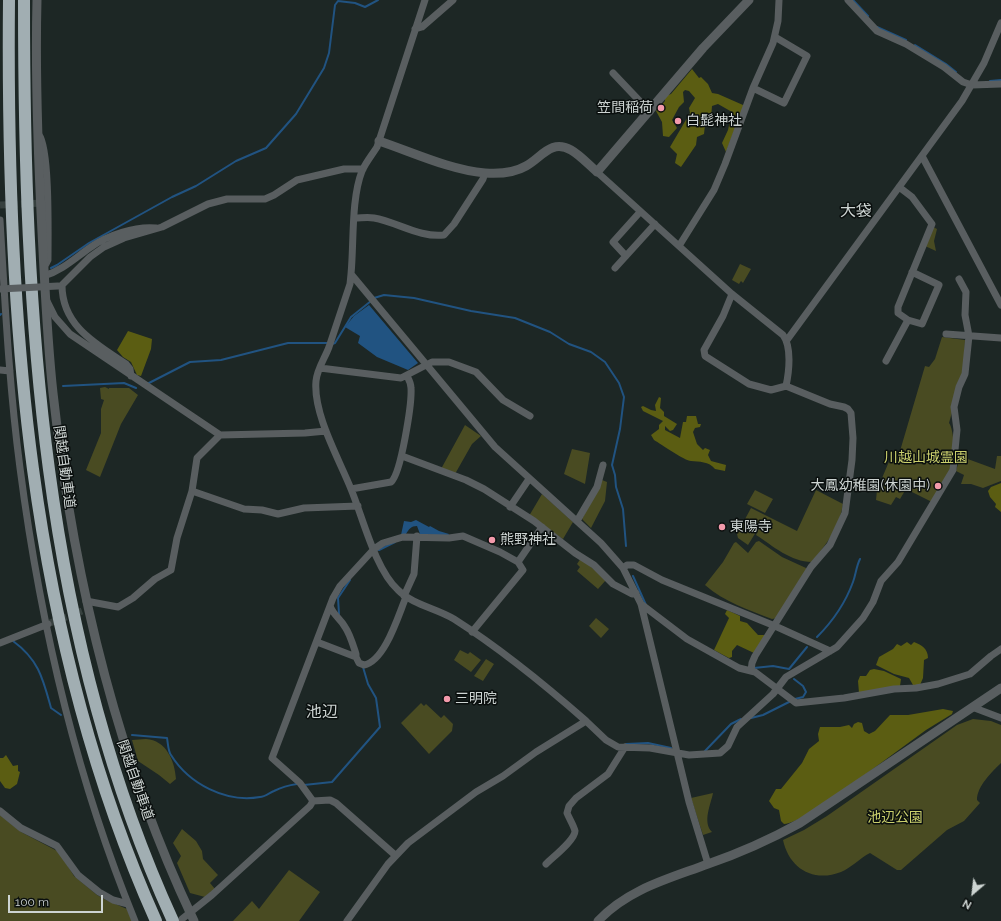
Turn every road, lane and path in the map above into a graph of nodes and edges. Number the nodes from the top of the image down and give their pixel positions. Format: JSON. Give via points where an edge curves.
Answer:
{"nodes":[{"id":1,"x":9,"y":0,"type":"edge"},
{"id":2,"x":24,"y":0,"type":"edge"},
{"id":3,"x":37,"y":0,"type":"edge"},
{"id":4,"x":425,"y":0,"type":"edge"},
{"id":5,"x":453,"y":0,"type":"edge"},
{"id":6,"x":750,"y":0,"type":"edge"},
{"id":7,"x":779,"y":0,"type":"edge"},
{"id":8,"x":848,"y":0,"type":"edge"},
{"id":9,"x":1001,"y":23,"type":"edge"},
{"id":10,"x":415,"y":29,"type":"junction"},
{"id":11,"x":775,"y":37,"type":"junction"},
{"id":12,"x":613,"y":73,"type":"dead end"},
{"id":13,"x":1001,"y":84,"type":"edge"},
{"id":14,"x":972,"y":85,"type":"junction"},
{"id":15,"x":753,"y":88,"type":"junction"},
{"id":16,"x":650,"y":112,"type":"junction"},
{"id":17,"x":379,"y":141,"type":"junction"},
{"id":18,"x":922,"y":156,"type":"junction"},
{"id":19,"x":363,"y":169,"type":"junction"},
{"id":20,"x":597,"y":172,"type":"junction"},
{"id":21,"x":485,"y":173,"type":"junction"},
{"id":22,"x":899,"y":187,"type":"junction"},
{"id":23,"x":640,"y":212,"type":"junction"},
{"id":24,"x":355,"y":218,"type":"junction"},
{"id":25,"x":0,"y":220,"type":"edge"},
{"id":26,"x":654,"y":224,"type":"junction"},
{"id":27,"x":156,"y":228,"type":"junction"},
{"id":28,"x":679,"y":246,"type":"junction"},
{"id":29,"x":626,"y":256,"type":"junction"},
{"id":30,"x":1,"y":267,"type":"edge"},
{"id":31,"x":615,"y":268,"type":"dead end"},
{"id":32,"x":44,"y":272,"type":"junction"},
{"id":33,"x":912,"y":272,"type":"junction"},
{"id":34,"x":351,"y":274,"type":"junction"},
{"id":35,"x":959,"y":279,"type":"dead end"},
{"id":36,"x":60,"y":286,"type":"junction"},
{"id":37,"x":0,"y":290,"type":"edge"},
{"id":38,"x":732,"y":294,"type":"junction"},
{"id":39,"x":46,"y":299,"type":"junction"},
{"id":40,"x":1001,"y":305,"type":"edge"},
{"id":41,"x":908,"y":320,"type":"junction"},
{"id":42,"x":5,"y":327,"type":"junction"},
{"id":43,"x":0,"y":333,"type":"edge"},
{"id":44,"x":946,"y":334,"type":"dead end"},
{"id":45,"x":969,"y":336,"type":"junction"},
{"id":46,"x":1001,"y":338,"type":"edge"},
{"id":47,"x":786,"y":340,"type":"junction"},
{"id":48,"x":886,"y":361,"type":"dead end"},
{"id":49,"x":426,"y":365,"type":"junction"},
{"id":50,"x":320,"y":368,"type":"junction"},
{"id":51,"x":0,"y":370,"type":"edge"},
{"id":52,"x":10,"y":372,"type":"junction"},
{"id":53,"x":131,"y":376,"type":"junction"},
{"id":54,"x":407,"y":376,"type":"junction"},
{"id":55,"x":786,"y":386,"type":"junction"},
{"id":56,"x":530,"y":416,"type":"dead end"},
{"id":57,"x":326,"y":431,"type":"junction"},
{"id":58,"x":220,"y":435,"type":"junction"},
{"id":59,"x":402,"y":456,"type":"junction"},
{"id":60,"x":603,"y":465,"type":"dead end"},
{"id":61,"x":529,"y":479,"type":"junction"},
{"id":62,"x":351,"y":489,"type":"junction"},
{"id":63,"x":192,"y":491,"type":"junction"},
{"id":64,"x":358,"y":506,"type":"junction"},
{"id":65,"x":510,"y":507,"type":"junction"},
{"id":66,"x":577,"y":521,"type":"junction"},
{"id":67,"x":542,"y":527,"type":"junction"},
{"id":68,"x":417,"y":536,"type":"junction"},
{"id":69,"x":374,"y":549,"type":"junction"},
{"id":70,"x":518,"y":562,"type":"junction"},
{"id":71,"x":623,"y":568,"type":"junction"},
{"id":72,"x":636,"y":593,"type":"junction"},
{"id":73,"x":405,"y":597,"type":"junction"},
{"id":74,"x":641,"y":604,"type":"junction"},
{"id":75,"x":330,"y":606,"type":"junction"},
{"id":76,"x":85,"y":607,"type":"junction"},
{"id":77,"x":48,"y":624,"type":"junction"},
{"id":78,"x":775,"y":626,"type":"junction"},
{"id":79,"x":472,"y":632,"type":"junction"},
{"id":80,"x":317,"y":642,"type":"junction"},
{"id":81,"x":0,"y":643,"type":"edge"},
{"id":82,"x":1001,"y":649,"type":"edge"},
{"id":83,"x":830,"y":651,"type":"junction"},
{"id":84,"x":356,"y":657,"type":"junction"},
{"id":85,"x":751,"y":671,"type":"junction"},
{"id":86,"x":777,"y":687,"type":"junction"},
{"id":87,"x":1001,"y":688,"type":"edge"},
{"id":88,"x":972,"y":707,"type":"junction"},
{"id":89,"x":1001,"y":718,"type":"edge"},
{"id":90,"x":586,"y":721,"type":"junction"},
{"id":91,"x":625,"y":747,"type":"junction"},
{"id":92,"x":677,"y":750,"type":"junction"},
{"id":93,"x":313,"y":801,"type":"junction"},
{"id":94,"x":0,"y":811,"type":"edge"},
{"id":95,"x":395,"y":855,"type":"junction"},
{"id":96,"x":546,"y":864,"type":"dead end"},
{"id":97,"x":708,"y":864,"type":"junction"},
{"id":98,"x":128,"y":904,"type":"junction"},
{"id":99,"x":192,"y":917,"type":"edge"},
{"id":100,"x":177,"y":920,"type":"edge"},
{"id":101,"x":135,"y":921,"type":"edge"},
{"id":102,"x":156,"y":921,"type":"edge"},
{"id":103,"x":347,"y":921,"type":"edge"},
{"id":104,"x":598,"y":921,"type":"edge"}],
"edges":[{"from":1,"to":102,"type":"highway","via":[[9,125],[14,278],[25,408],[38,508],[56,609],[83,718],[105,787]]},
{"from":2,"to":100,"type":"highway","name":"関越自動車道","via":[[30,278],[40,407],[69,597],[98,715],[142,846]]},
{"from":3,"to":32,"type":"street"},
{"from":4,"to":10,"type":"street"},
{"from":5,"to":10,"type":"street","via":[[422,27]]},
{"from":6,"to":16,"type":"street","via":[[703,48]]},
{"from":7,"to":11,"type":"street"},
{"from":8,"to":14,"type":"street","via":[[877,31],[906,44],[963,82]]},
{"from":9,"to":14,"type":"street"},
{"from":10,"to":17,"type":"street"},
{"from":11,"to":15,"type":"street"},
{"from":11,"to":15,"type":"street","via":[[807,56],[784,103]]},
{"from":12,"to":16,"type":"street"},
{"from":13,"to":14,"type":"street"},
{"from":14,"to":18,"type":"street"},
{"from":15,"to":28,"type":"street","via":[[714,190]]},
{"from":16,"to":20,"type":"street"},
{"from":17,"to":19,"type":"street"},
{"from":17,"to":21,"type":"street","via":[[462,169]]},
{"from":18,"to":22,"type":"street"},
{"from":18,"to":40,"type":"street"},
{"from":19,"to":24,"type":"street","via":[[358,186]]},
{"from":19,"to":27,"type":"street","via":[[344,169],[298,180],[265,199],[227,199],[208,204]]},
{"from":20,"to":21,"type":"street","via":[[572,150],[553,147],[515,170]]},
{"from":20,"to":23,"type":"street"},
{"from":21,"to":24,"type":"street","via":[[454,224],[444,235],[413,230],[374,218]]},
{"from":22,"to":33,"type":"street","via":[[912,197],[932,224]]},
{"from":22,"to":47,"type":"street"},
{"from":23,"to":26,"type":"street"},
{"from":23,"to":29,"type":"street","via":[[613,242]]},
{"from":24,"to":34,"type":"street"},
{"from":25,"to":30,"type":"street"},
{"from":26,"to":28,"type":"street"},
{"from":26,"to":29,"type":"street"},
{"from":27,"to":32,"type":"street","via":[[135,229],[115,236],[93,246],[62,269]]},
{"from":27,"to":36,"type":"street","via":[[104,247]]},
{"from":28,"to":38,"type":"street"},
{"from":29,"to":31,"type":"street"},
{"from":30,"to":42,"type":"street"},
{"from":32,"to":39,"type":"street"},
{"from":33,"to":41,"type":"street","via":[[898,307],[898,313]]},
{"from":33,"to":41,"type":"street","via":[[939,285],[924,323]]},
{"from":34,"to":49,"type":"street"},
{"from":34,"to":50,"type":"street","via":[[350,284]]},
{"from":35,"to":45,"type":"street","via":[[966,292],[965,315]]},
{"from":36,"to":37,"type":"street","bridge":true},
{"from":36,"to":53,"type":"street","via":[[66,309],[75,326],[126,364]]},
{"from":38,"to":47,"type":"street"},
{"from":38,"to":55,"type":"street","via":[[705,347],[704,354],[749,384],[771,390]]},
{"from":39,"to":53,"type":"street","via":[[55,317],[70,334]]},
{"from":39,"to":76,"type":"street","via":[[53,394]]},
{"from":41,"to":48,"type":"street"},
{"from":42,"to":43,"type":"street"},
{"from":42,"to":52,"type":"street"},
{"from":44,"to":45,"type":"street"},
{"from":45,"to":46,"type":"street"},
{"from":45,"to":83,"type":"street","via":[[965,374],[954,407],[957,430],[953,470],[898,562],[881,581],[869,610]]},
{"from":47,"to":55,"type":"street","via":[[789,357]]},
{"from":49,"to":54,"type":"street"},
{"from":49,"to":56,"type":"street","via":[[442,361],[476,372],[503,400]]},
{"from":49,"to":61,"type":"street","via":[[495,447]]},
{"from":50,"to":54,"type":"street","via":[[397,378]]},
{"from":50,"to":57,"type":"street","via":[[316,385],[320,413]]},
{"from":51,"to":52,"type":"street"},
{"from":52,"to":77,"type":"street","via":[[25,505]]},
{"from":53,"to":58,"type":"street"},
{"from":54,"to":59,"type":"street","via":[[411,392]]},
{"from":55,"to":78,"type":"street","via":[[848,409],[852,420],[852,445],[844,513],[830,545],[811,567]]},
{"from":57,"to":58,"type":"street"},
{"from":57,"to":62,"type":"street"},
{"from":58,"to":63,"type":"street","via":[[197,458]]},
{"from":59,"to":62,"type":"street","via":[[395,478],[391,482]]},
{"from":59,"to":65,"type":"street","via":[[475,484]]},
{"from":60,"to":66,"type":"street","via":[[597,487]]},
{"from":61,"to":65,"type":"street"},
{"from":61,"to":66,"type":"street"},
{"from":62,"to":64,"type":"street"},
{"from":63,"to":64,"type":"street","via":[[244,509],[278,514],[304,508]]},
{"from":63,"to":76,"type":"street","via":[[169,572],[155,579],[118,607]]},
{"from":64,"to":69,"type":"street"},
{"from":65,"to":67,"type":"street"},
{"from":66,"to":71,"type":"street","via":[[602,543]]},
{"from":67,"to":70,"type":"street"},
{"from":67,"to":72,"type":"street","via":[[594,565],[613,584],[632,594]]},
{"from":68,"to":69,"type":"street","via":[[393,539]]},
{"from":68,"to":70,"type":"street","via":[[463,536]]},
{"from":68,"to":73,"type":"street","via":[[414,574]]},
{"from":69,"to":73,"type":"street","via":[[388,578]]},
{"from":69,"to":75,"type":"street","via":[[340,586]]},
{"from":70,"to":79,"type":"street","via":[[523,570]]},
{"from":71,"to":72,"type":"street"},
{"from":71,"to":78,"type":"street","via":[[634,565],[662,580]]},
{"from":72,"to":74,"type":"street"},
{"from":73,"to":79,"type":"street","via":[[445,614]]},
{"from":73,"to":84,"type":"street","via":[[388,641],[376,659],[364,665],[359,663]]},
{"from":74,"to":85,"type":"street","via":[[687,640],[739,668]]},
{"from":74,"to":92,"type":"street"},
{"from":75,"to":80,"type":"street"},
{"from":75,"to":84,"type":"street","via":[[335,617],[348,632]]},
{"from":76,"to":99,"type":"street","via":[[127,754]]},
{"from":77,"to":81,"type":"street"},
{"from":77,"to":98,"type":"street","via":[[74,737]]},
{"from":78,"to":83,"type":"street"},
{"from":78,"to":85,"type":"street","via":[[755,656]]},
{"from":79,"to":90,"type":"street","via":[[529,673]]},
{"from":80,"to":84,"type":"street"},
{"from":80,"to":93,"type":"street","via":[[272,758],[301,784]]},
{"from":82,"to":86,"type":"street","via":[[970,674],[920,688],[894,689],[833,700],[793,701]]},
{"from":83,"to":86,"type":"street","via":[[789,675]]},
{"from":85,"to":86,"type":"street"},
{"from":86,"to":92,"type":"street","via":[[737,727],[725,750],[709,755],[689,755]]},
{"from":87,"to":88,"type":"street"},
{"from":88,"to":89,"type":"street"},
{"from":88,"to":97,"type":"street","via":[[800,823]]},
{"from":90,"to":91,"type":"street","via":[[606,740],[618,747]]},
{"from":90,"to":95,"type":"street","via":[[476,792],[426,828]]},
{"from":91,"to":92,"type":"street"},
{"from":91,"to":96,"type":"street","via":[[608,774],[572,802],[567,813],[575,830],[574,834],[563,849]]},
{"from":92,"to":97,"type":"street"},
{"from":93,"to":95,"type":"street","via":[[330,800],[336,803]]},
{"from":93,"to":99,"type":"street","via":[[212,895]]},
{"from":94,"to":98,"type":"street","via":[[21,828],[57,846],[78,875],[99,892],[113,900]]},
{"from":95,"to":103,"type":"street"},
{"from":97,"to":104,"type":"street","via":[[635,892],[615,905]]},
{"from":98,"to":101,"type":"street"},
{"from":99,"to":100,"type":"street"}]}
